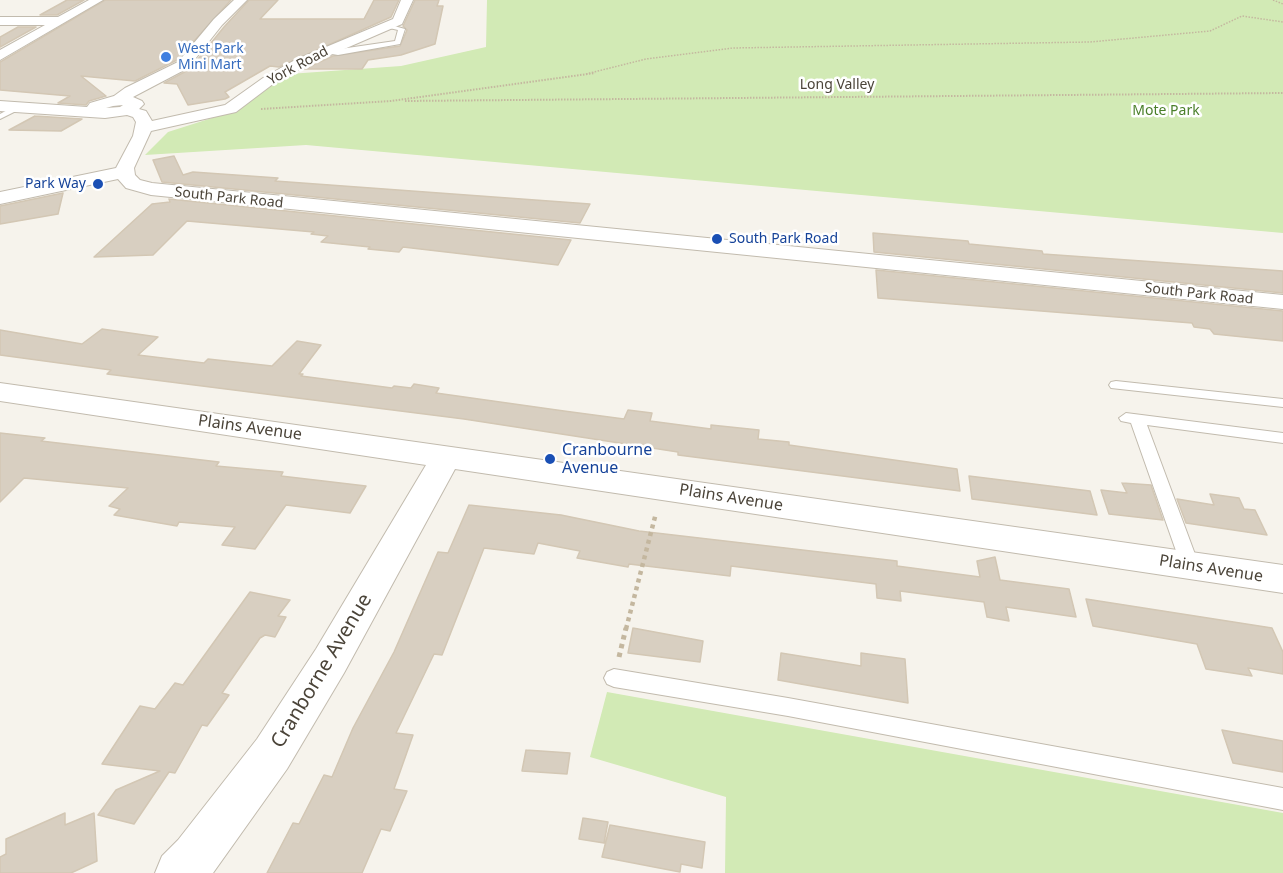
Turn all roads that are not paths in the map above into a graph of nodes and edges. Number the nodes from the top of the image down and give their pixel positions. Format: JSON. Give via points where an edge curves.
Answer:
{"nodes":[{"id":1,"x":97,"y":0,"type":"edge"},
{"id":2,"x":241,"y":0,"type":"edge"},
{"id":3,"x":407,"y":0,"type":"edge"},
{"id":4,"x":0,"y":21,"type":"edge"},
{"id":5,"x":62,"y":21,"type":"junction"},
{"id":6,"x":0,"y":56,"type":"edge"},
{"id":7,"x":123,"y":105,"type":"junction"},
{"id":8,"x":0,"y":106,"type":"edge"},
{"id":9,"x":18,"y":108,"type":"junction"},
{"id":10,"x":0,"y":117,"type":"edge"},
{"id":11,"x":143,"y":128,"type":"junction"},
{"id":12,"x":124,"y":172,"type":"junction"},
{"id":13,"x":0,"y":198,"type":"edge"},
{"id":14,"x":1283,"y":302,"type":"edge"},
{"id":15,"x":1116,"y":385,"type":"dead end"},
{"id":16,"x":0,"y":392,"type":"edge"},
{"id":17,"x":1283,"y":403,"type":"edge"},
{"id":18,"x":1283,"y":438,"type":"edge"},
{"id":19,"x":446,"y":457,"type":"junction"},
{"id":20,"x":1190,"y":565,"type":"junction"},
{"id":21,"x":1283,"y":579,"type":"edge"},
{"id":22,"x":614,"y":678,"type":"road end"},
{"id":23,"x":1283,"y":799,"type":"edge"},
{"id":24,"x":179,"y":873,"type":"edge"}],
"edges":[{"from":1,"to":5,"type":"street"},
{"from":2,"to":7,"type":"street","via":[[183,65],[130,91]]},
{"from":3,"to":11,"type":"street","name":"York Road","via":[[400,20],[283,72],[230,109]]},
{"from":4,"to":5,"type":"street"},
{"from":5,"to":6,"type":"street"},
{"from":7,"to":9,"type":"street","via":[[98,105],[93,111]]},
{"from":7,"to":11,"type":"street","via":[[140,114]]},
{"from":8,"to":9,"type":"street"},
{"from":9,"to":10,"type":"lane"},
{"from":11,"to":12,"type":"street"},
{"from":12,"to":13,"type":"street"},
{"from":12,"to":14,"type":"street","name":"South Park Road","via":[[133,184],[151,189],[597,234],[591,246],[753,264],[757,250]]},
{"from":15,"to":17,"type":"lane"},
{"from":16,"to":19,"type":"street","name":"Plains Avenue"},
{"from":18,"to":20,"type":"lane","via":[[1132,419]]},
{"from":19,"to":20,"type":"street","name":"Plains Avenue"},
{"from":19,"to":24,"type":"street","name":"Cranborne Avenue","via":[[330,661],[272,754]]},
{"from":20,"to":21,"type":"street","name":"Plains Avenue"},
{"from":22,"to":23,"type":"lane"}]}
